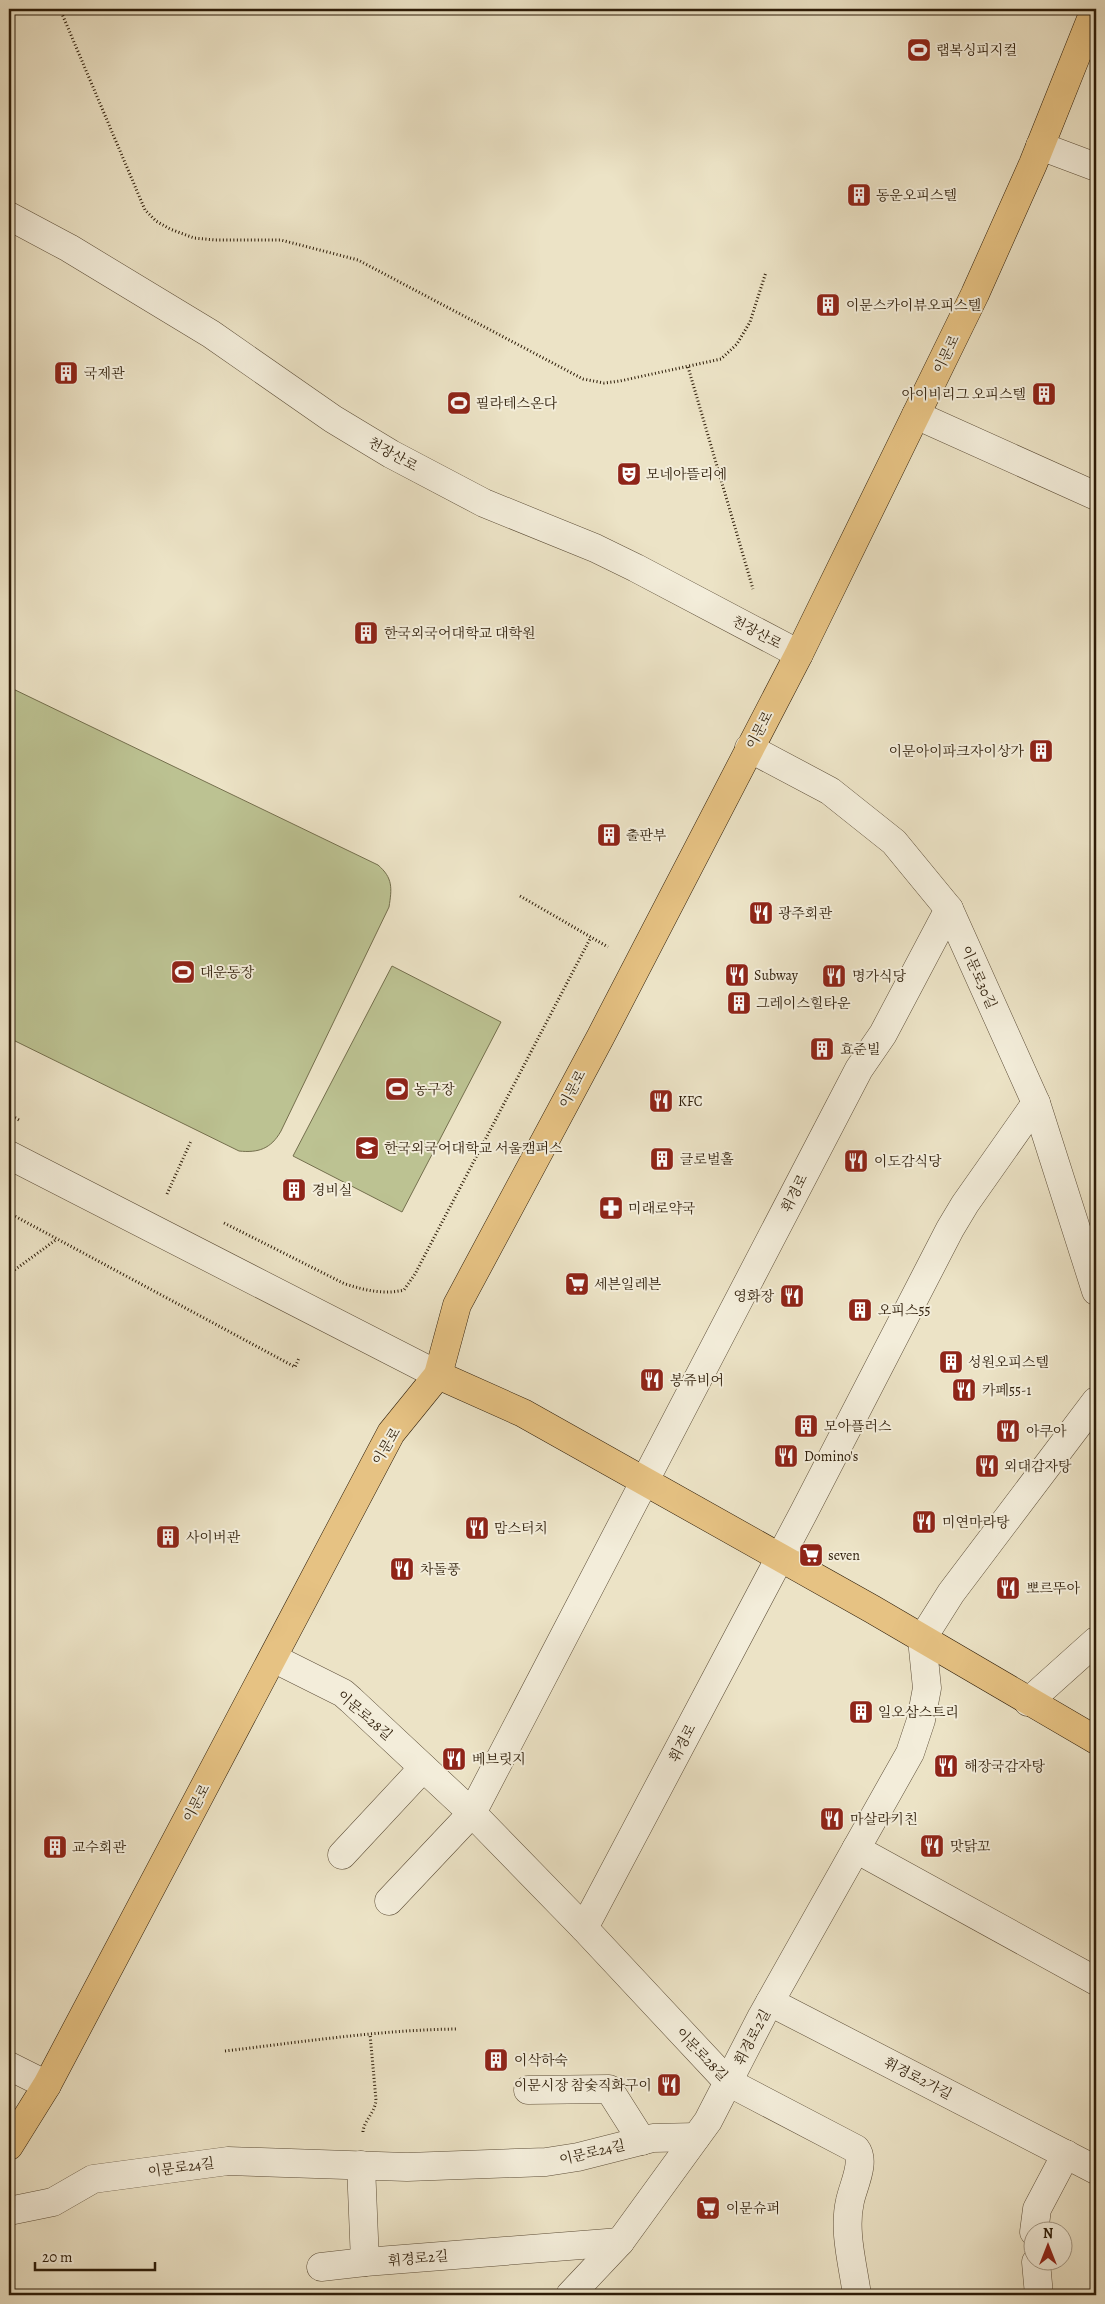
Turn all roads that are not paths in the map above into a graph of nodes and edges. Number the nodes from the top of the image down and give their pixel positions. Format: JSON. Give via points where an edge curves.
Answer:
{"nodes":[{"id":1,"x":1095,"y":9,"type":"edge"},
{"id":2,"x":1040,"y":146,"type":"junction"},
{"id":3,"x":1096,"y":167,"type":"edge"},
{"id":4,"x":9,"y":216,"type":"edge"},
{"id":5,"x":916,"y":415,"type":"junction"},
{"id":6,"x":1096,"y":496,"type":"edge"},
{"id":7,"x":799,"y":654,"type":"junction"},
{"id":8,"x":749,"y":748,"type":"junction"},
{"id":9,"x":949,"y":909,"type":"junction"},
{"id":10,"x":1036,"y":1103,"type":"junction"},
{"id":11,"x":9,"y":1155,"type":"edge"},
{"id":12,"x":1096,"y":1291,"type":"edge"},
{"id":13,"x":438,"y":1375,"type":"junction"},
{"id":14,"x":1096,"y":1401,"type":"edge"},
{"id":15,"x":645,"y":1481,"type":"junction"},
{"id":16,"x":781,"y":1558,"type":"junction"},
{"id":17,"x":922,"y":1639,"type":"junction"},
{"id":18,"x":1096,"y":1641,"type":"edge"},
{"id":19,"x":273,"y":1658,"type":"junction"},
{"id":20,"x":1028,"y":1702,"type":"junction"},
{"id":21,"x":1096,"y":1740,"type":"edge"},
{"id":22,"x":423,"y":1768,"type":"junction"},
{"id":23,"x":472,"y":1813,"type":"junction"},
{"id":24,"x":856,"y":1849,"type":"junction"},
{"id":25,"x":342,"y":1855,"type":"dead end"},
{"id":26,"x":389,"y":1901,"type":"dead end"},
{"id":27,"x":584,"y":1928,"type":"junction"},
{"id":28,"x":1096,"y":1981,"type":"edge"},
{"id":29,"x":770,"y":2002,"type":"junction"},
{"id":30,"x":9,"y":2066,"type":"edge"},
{"id":31,"x":728,"y":2082,"type":"junction"},
{"id":32,"x":47,"y":2085,"type":"junction"},
{"id":33,"x":528,"y":2090,"type":"dead end"},
{"id":34,"x":696,"y":2137,"type":"junction"},
{"id":35,"x":642,"y":2141,"type":"junction"},
{"id":36,"x":9,"y":2146,"type":"edge"},
{"id":37,"x":1066,"y":2154,"type":"junction"},
{"id":38,"x":361,"y":2165,"type":"junction"},
{"id":39,"x":1096,"y":2170,"type":"edge"},
{"id":40,"x":9,"y":2211,"type":"edge"},
{"id":41,"x":1035,"y":2222,"type":"edge"},
{"id":42,"x":620,"y":2242,"type":"junction"},
{"id":43,"x":365,"y":2262,"type":"junction"},
{"id":44,"x":321,"y":2267,"type":"dead end"},
{"id":45,"x":1037,"y":2272,"type":"edge"},
{"id":46,"x":570,"y":2295,"type":"edge"},
{"id":47,"x":857,"y":2295,"type":"edge"},
{"id":48,"x":1039,"y":2295,"type":"edge"}],
"edges":[{"from":1,"to":2,"type":"main road","name":"이문로"},
{"from":2,"to":3,"type":"street"},
{"from":2,"to":5,"type":"main road","name":"이문로","via":[[975,294]]},
{"from":4,"to":7,"type":"street","name":"천장산로","via":[[211,334],[333,419],[391,454],[484,503],[636,568]]},
{"from":5,"to":6,"type":"street"},
{"from":5,"to":7,"type":"main road","name":"이문로"},
{"from":7,"to":8,"type":"main road","name":"이문로"},
{"from":8,"to":9,"type":"street","name":"이문로30길","via":[[830,791],[894,842]]},
{"from":8,"to":13,"type":"main road","name":"이문로","via":[[457,1305]]},
{"from":9,"to":10,"type":"street","name":"이문로30길"},
{"from":9,"to":15,"type":"street","name":"휘경로","via":[[883,1034],[859,1069]]},
{"from":10,"to":12,"type":"street","name":"이문로30길"},
{"from":10,"to":16,"type":"street","name":"휘경로","via":[[950,1229]]},
{"from":11,"to":13,"type":"street"},
{"from":13,"to":15,"type":"main road","via":[[523,1413]]},
{"from":13,"to":19,"type":"main road","name":"이문로","via":[[391,1433]]},
{"from":14,"to":17,"type":"street","via":[[951,1593]]},
{"from":15,"to":16,"type":"main road"},
{"from":15,"to":23,"type":"street","name":"휘경로"},
{"from":16,"to":17,"type":"main road"},
{"from":16,"to":27,"type":"street","name":"휘경로"},
{"from":17,"to":20,"type":"main road"},
{"from":17,"to":24,"type":"street","name":"휘경로2길","via":[[927,1688],[916,1738]]},
{"from":18,"to":20,"type":"street"},
{"from":19,"to":22,"type":"street","name":"이문로28길","via":[[343,1693]]},
{"from":19,"to":32,"type":"main road","name":"이문로"},
{"from":20,"to":21,"type":"main road"},
{"from":22,"to":23,"type":"street","name":"이문로28길"},
{"from":22,"to":25,"type":"street"},
{"from":23,"to":26,"type":"street"},
{"from":23,"to":27,"type":"street","name":"이문로28길"},
{"from":24,"to":28,"type":"street"},
{"from":24,"to":29,"type":"street","name":"휘경로2길"},
{"from":27,"to":31,"type":"street","name":"이문로28길"},
{"from":29,"to":31,"type":"street","name":"휘경로2길"},
{"from":29,"to":37,"type":"street","name":"휘경로2가길"},
{"from":30,"to":32,"type":"street"},
{"from":31,"to":34,"type":"street","name":"휘경로2길"},
{"from":31,"to":47,"type":"street","name":"이문로28길","via":[[850,2144],[859,2153],[860,2163],[848,2214]]},
{"from":32,"to":36,"type":"main road","name":"이문로"},
{"from":33,"to":35,"type":"street","name":"이문로24길","via":[[609,2089]]},
{"from":34,"to":35,"type":"street","name":"이문로24길"},
{"from":34,"to":42,"type":"street","name":"휘경로2길"},
{"from":35,"to":38,"type":"street","name":"이문로24길","via":[[546,2162],[407,2167]]},
{"from":37,"to":39,"type":"street","name":"휘경로2가길"},
{"from":37,"to":41,"type":"street","via":[[1037,2209]]},
{"from":38,"to":40,"type":"street","name":"이문로24길","via":[[248,2160],[210,2162],[93,2178],[53,2202]]},
{"from":38,"to":43,"type":"street"},
{"from":42,"to":43,"type":"street","name":"휘경로2길"},
{"from":42,"to":46,"type":"street","name":"휘경로2길"},
{"from":43,"to":44,"type":"street","name":"휘경로2길"},
{"from":45,"to":48,"type":"street"}]}
